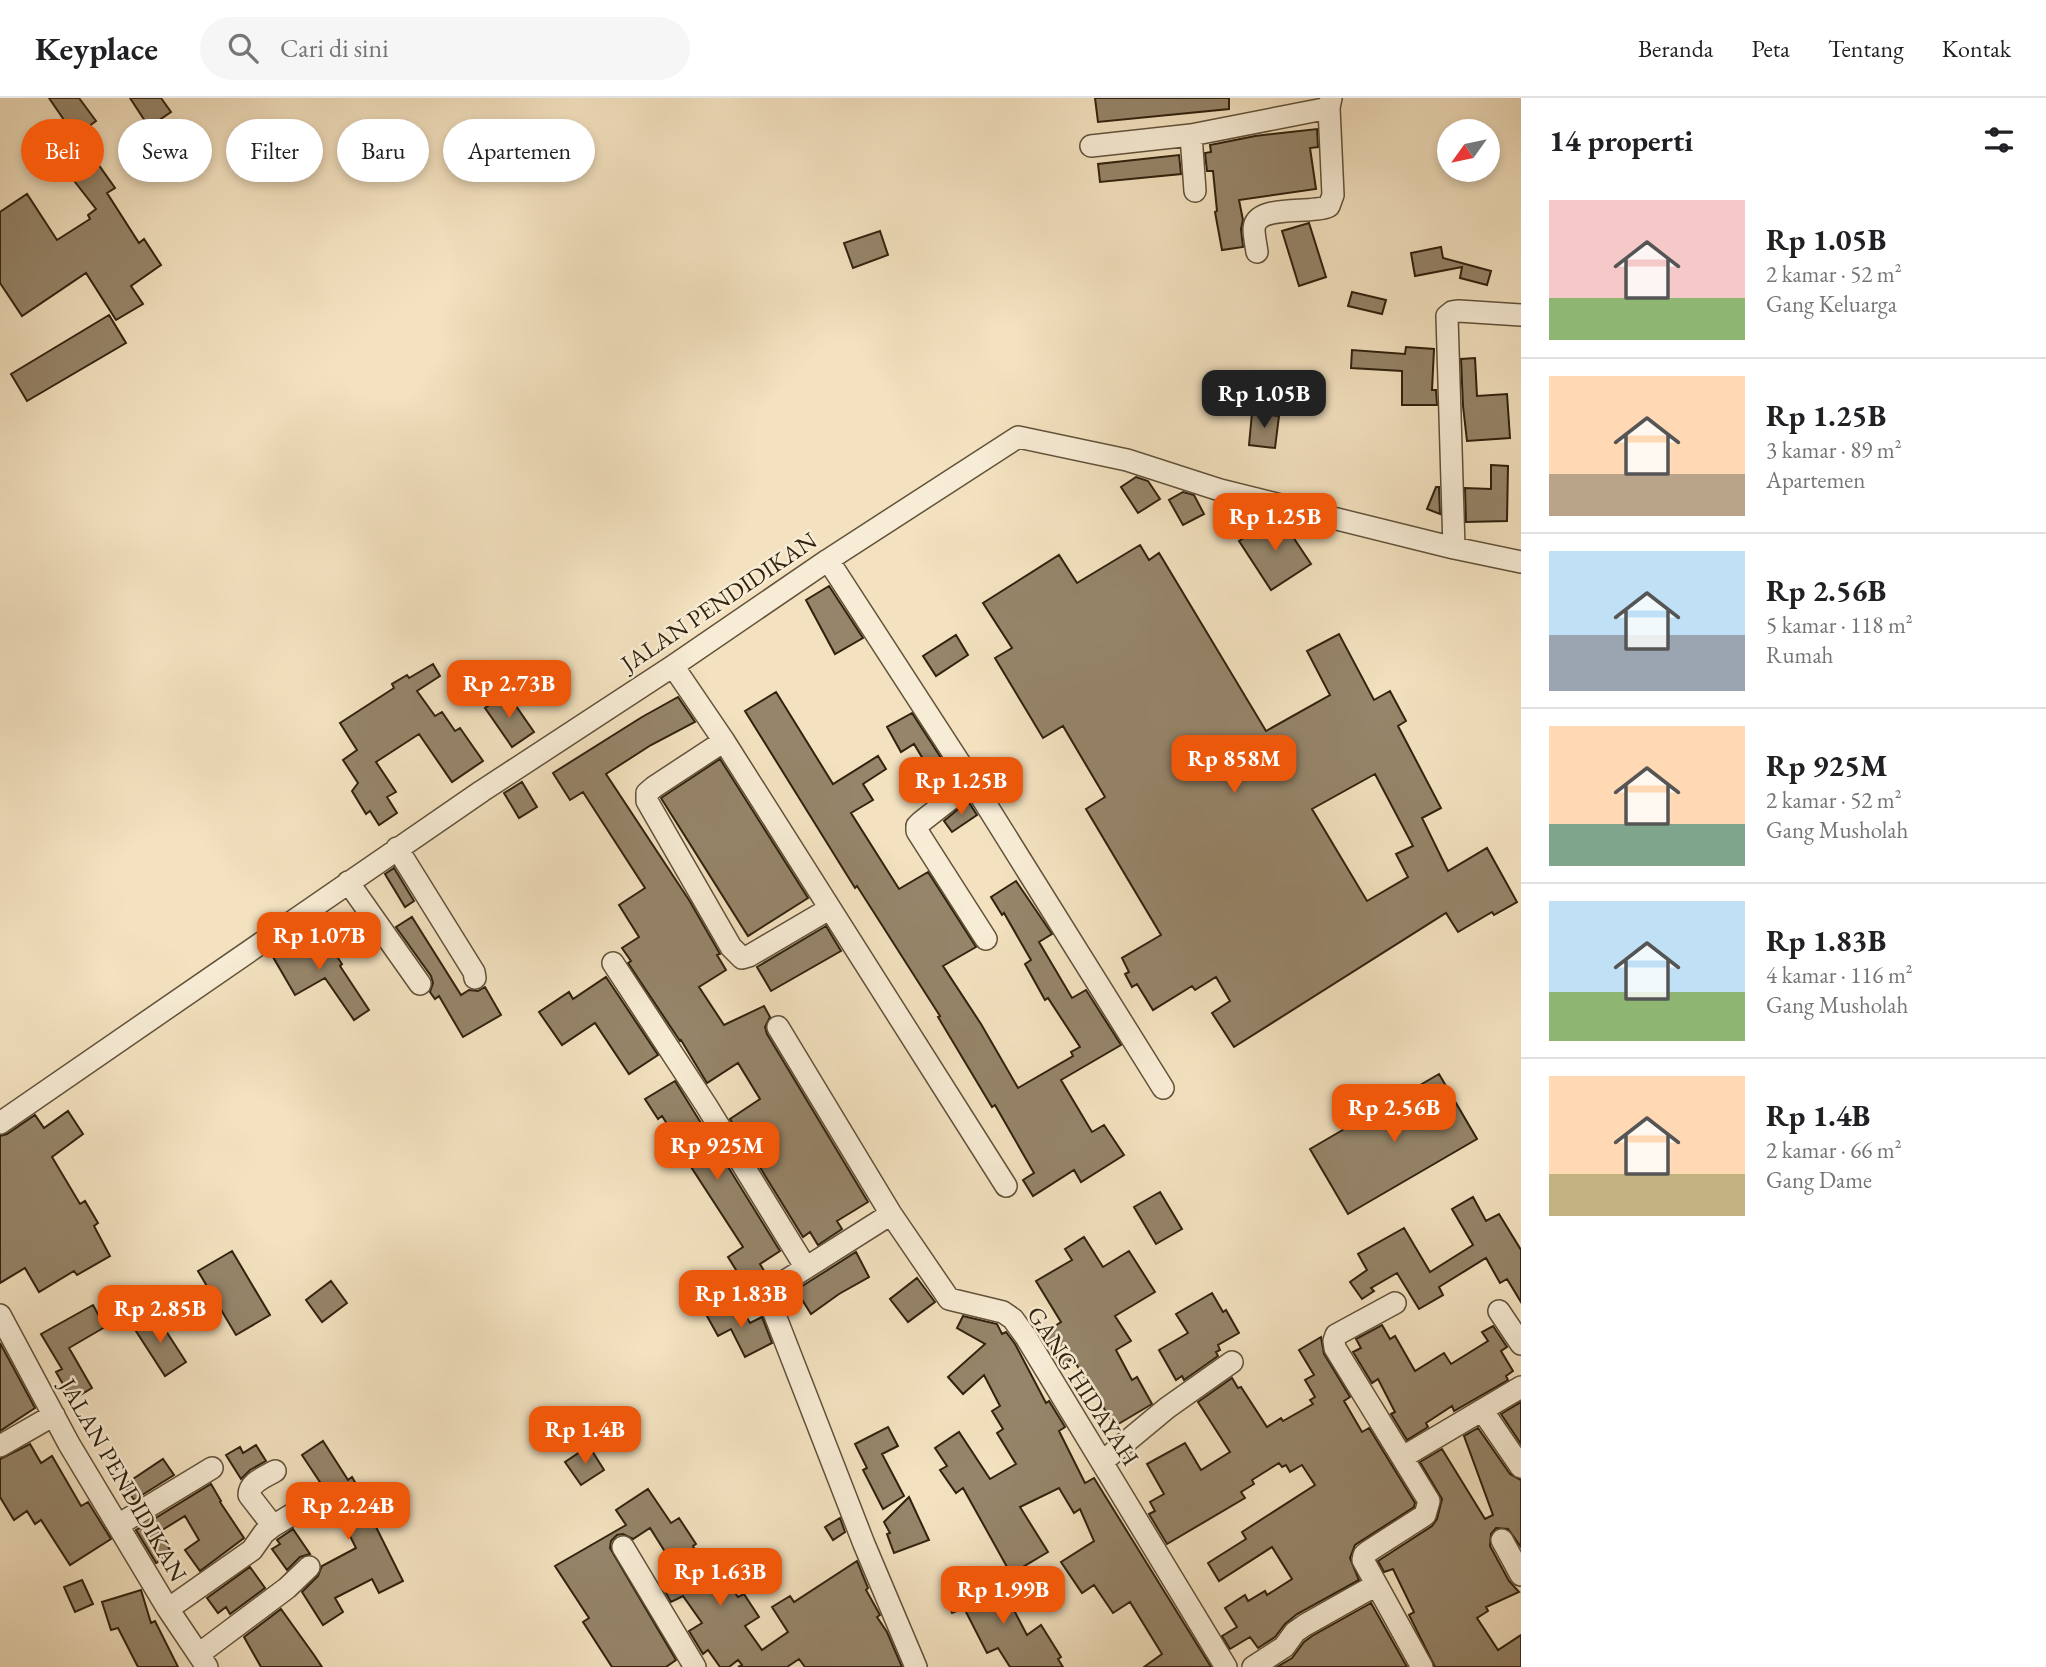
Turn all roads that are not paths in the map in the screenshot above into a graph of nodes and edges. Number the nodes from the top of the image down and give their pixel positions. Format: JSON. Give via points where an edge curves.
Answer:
{"nodes":[{"id":1,"x":1330,"y":103,"type":"edge"},
{"id":2,"x":1191,"y":135,"type":"junction"},
{"id":3,"x":1091,"y":146,"type":"dead end"},
{"id":4,"x":1195,"y":191,"type":"dead end"},
{"id":5,"x":1257,"y":252,"type":"dead end"},
{"id":6,"x":1521,"y":315,"type":"edge"},
{"id":7,"x":1454,"y":548,"type":"junction"},
{"id":8,"x":828,"y":559,"type":"junction"},
{"id":9,"x":1521,"y":562,"type":"edge"},
{"id":10,"x":673,"y":666,"type":"junction"},
{"id":11,"x":723,"y":741,"type":"junction"},
{"id":12,"x":972,"y":782,"type":"junction"},
{"id":13,"x":397,"y":848,"type":"junction"},
{"id":14,"x":348,"y":882,"type":"junction"},
{"id":15,"x":829,"y":909,"type":"junction"},
{"id":16,"x":986,"y":939,"type":"dead end"},
{"id":17,"x":613,"y":963,"type":"dead end"},
{"id":18,"x":475,"y":978,"type":"dead end"},
{"id":19,"x":419,"y":984,"type":"dead end"},
{"id":20,"x":778,"y":1027,"type":"dead end"},
{"id":21,"x":1163,"y":1088,"type":"dead end"},
{"id":22,"x":0,"y":1123,"type":"edge"},
{"id":23,"x":1006,"y":1186,"type":"dead end"},
{"id":24,"x":891,"y":1214,"type":"junction"},
{"id":25,"x":806,"y":1268,"type":"junction"},
{"id":26,"x":782,"y":1283,"type":"junction"},
{"id":27,"x":1395,"y":1303,"type":"dead end"},
{"id":28,"x":742,"y":1304,"type":"dead end"},
{"id":29,"x":1499,"y":1311,"type":"dead end"},
{"id":30,"x":0,"y":1315,"type":"edge"},
{"id":31,"x":1521,"y":1345,"type":"edge"},
{"id":32,"x":1232,"y":1362,"type":"dead end"},
{"id":33,"x":1521,"y":1387,"type":"edge"},
{"id":34,"x":1482,"y":1410,"type":"junction"},
{"id":35,"x":54,"y":1415,"type":"junction"},
{"id":36,"x":0,"y":1446,"type":"edge"},
{"id":37,"x":1403,"y":1457,"type":"junction"},
{"id":38,"x":1102,"y":1462,"type":"junction"},
{"id":39,"x":1521,"y":1467,"type":"edge"},
{"id":40,"x":212,"y":1468,"type":"dead end"},
{"id":41,"x":275,"y":1471,"type":"dead end"},
{"id":42,"x":316,"y":1500,"type":"dead end"},
{"id":43,"x":118,"y":1525,"type":"junction"},
{"id":44,"x":273,"y":1526,"type":"junction"},
{"id":45,"x":1502,"y":1540,"type":"dead end"},
{"id":46,"x":623,"y":1547,"type":"dead end"},
{"id":47,"x":309,"y":1567,"type":"dead end"},
{"id":48,"x":1521,"y":1575,"type":"edge"},
{"id":49,"x":1376,"y":1585,"type":"junction"},
{"id":50,"x":168,"y":1609,"type":"junction"},
{"id":51,"x":203,"y":1661,"type":"edge"},
{"id":52,"x":695,"y":1667,"type":"edge"},
{"id":53,"x":916,"y":1667,"type":"edge"},
{"id":54,"x":1226,"y":1667,"type":"edge"},
{"id":55,"x":1253,"y":1667,"type":"edge"},
{"id":56,"x":1422,"y":1667,"type":"edge"}],
"edges":[{"from":1,"to":2,"type":"street"},
{"from":1,"to":5,"type":"street","via":[[1333,195],[1329,206],[1267,212],[1253,227]]},
{"from":2,"to":3,"type":"street"},
{"from":2,"to":4,"type":"street"},
{"from":6,"to":7,"type":"street","via":[[1459,311],[1447,316]]},
{"from":7,"to":8,"type":"street","name":"JALAN PENDIDIKAN","via":[[1220,490],[1127,460],[1018,437]]},
{"from":7,"to":9,"type":"street"},
{"from":8,"to":10,"type":"street","name":"JALAN PENDIDIKAN"},
{"from":8,"to":12,"type":"street"},
{"from":10,"to":11,"type":"street"},
{"from":10,"to":13,"type":"street","name":"JALAN PENDIDIKAN"},
{"from":11,"to":15,"type":"street"},
{"from":11,"to":15,"type":"street","via":[[654,787],[647,793],[647,801],[731,947],[742,958],[749,956]]},
{"from":12,"to":16,"type":"street","via":[[921,822],[917,831]]},
{"from":12,"to":21,"type":"street"},
{"from":13,"to":14,"type":"street","name":"JALAN PENDIDIKAN"},
{"from":13,"to":18,"type":"street"},
{"from":14,"to":19,"type":"street"},
{"from":14,"to":22,"type":"street","name":"JALAN PENDIDIKAN"},
{"from":15,"to":23,"type":"street"},
{"from":17,"to":25,"type":"street"},
{"from":20,"to":24,"type":"street","name":"GANG HIDAYAH"},
{"from":24,"to":25,"type":"street"},
{"from":24,"to":38,"type":"street","name":"GANG HIDAYAH","via":[[949,1298],[995,1309],[1013,1319]]},
{"from":25,"to":26,"type":"street"},
{"from":26,"to":28,"type":"street"},
{"from":26,"to":53,"type":"street","via":[[773,1297],[774,1310]]},
{"from":27,"to":37,"type":"street","via":[[1334,1340]]},
{"from":29,"to":31,"type":"street"},
{"from":30,"to":35,"type":"street","name":"JALAN PENDIDIKAN"},
{"from":32,"to":38,"type":"street"},
{"from":33,"to":34,"type":"street"},
{"from":34,"to":37,"type":"street"},
{"from":34,"to":39,"type":"street"},
{"from":35,"to":36,"type":"street"},
{"from":35,"to":43,"type":"street","name":"JALAN PENDIDIKAN"},
{"from":37,"to":49,"type":"street","via":[[1429,1501],[1425,1515],[1364,1555]]},
{"from":38,"to":54,"type":"street","name":"GANG HIDAYAH"},
{"from":40,"to":43,"type":"street"},
{"from":41,"to":44,"type":"street","via":[[248,1490]]},
{"from":42,"to":44,"type":"street"},
{"from":43,"to":50,"type":"street","name":"JALAN PENDIDIKAN"},
{"from":44,"to":50,"type":"street","via":[[252,1550]]},
{"from":45,"to":48,"type":"street"},
{"from":46,"to":52,"type":"street"},
{"from":47,"to":51,"type":"street"},
{"from":49,"to":55,"type":"street","via":[[1305,1625],[1284,1647]]},
{"from":49,"to":56,"type":"street"},
{"from":50,"to":51,"type":"street","name":"JALAN PENDIDIKAN"}]}
